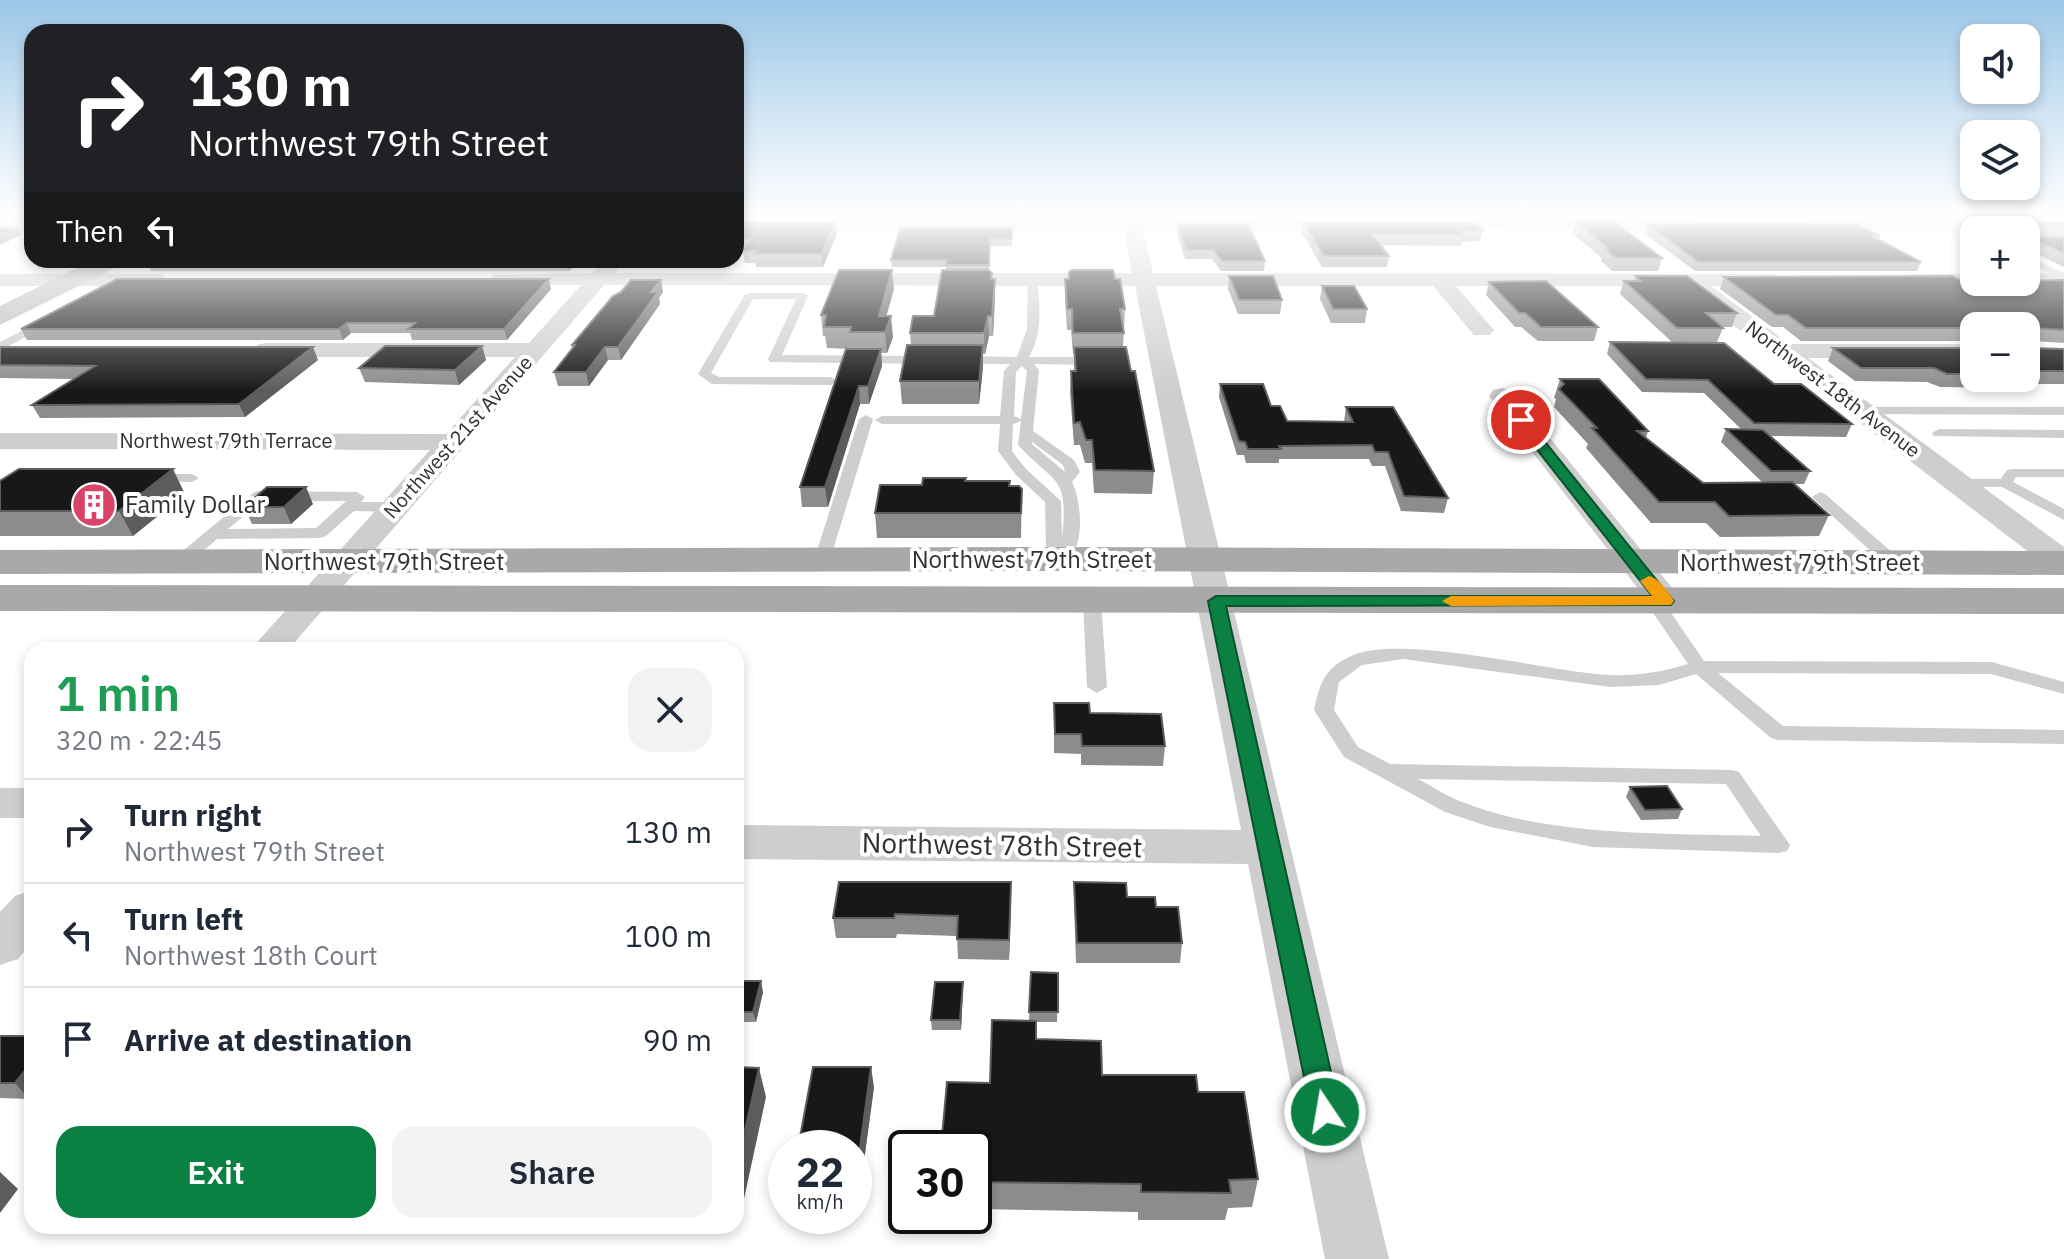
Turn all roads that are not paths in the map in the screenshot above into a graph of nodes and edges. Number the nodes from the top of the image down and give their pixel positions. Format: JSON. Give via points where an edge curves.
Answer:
{"nodes":[{"id":1,"x":49,"y":274,"type":"edge"},
{"id":2,"x":64,"y":274,"type":"edge"},
{"id":3,"x":115,"y":274,"type":"edge"},
{"id":4,"x":144,"y":274,"type":"edge"},
{"id":5,"x":556,"y":274,"type":"edge"},
{"id":6,"x":603,"y":274,"type":"edge"},
{"id":7,"x":706,"y":274,"type":"edge"},
{"id":8,"x":1145,"y":274,"type":"edge"},
{"id":9,"x":1680,"y":274,"type":"edge"},
{"id":10,"x":2064,"y":278,"type":"edge"},
{"id":11,"x":487,"y":279,"type":"edge"},
{"id":12,"x":1146,"y":279,"type":"junction"},
{"id":13,"x":1438,"y":279,"type":"junction"},
{"id":14,"x":2040,"y":279,"type":"edge"},
{"id":15,"x":13,"y":280,"type":"edge"},
{"id":16,"x":187,"y":280,"type":"edge"},
{"id":17,"x":1688,"y":280,"type":"junction"},
{"id":18,"x":1799,"y":280,"type":"edge"},
{"id":19,"x":1894,"y":280,"type":"edge"},
{"id":20,"x":1960,"y":280,"type":"edge"},
{"id":21,"x":1033,"y":286,"type":"junction"},
{"id":22,"x":0,"y":293,"type":"edge"},
{"id":23,"x":96,"y":295,"type":"edge"},
{"id":24,"x":0,"y":317,"type":"edge"},
{"id":25,"x":55,"y":318,"type":"edge"},
{"id":26,"x":1482,"y":330,"type":"dead end"},
{"id":27,"x":0,"y":349,"type":"edge"},
{"id":28,"x":47,"y":350,"type":"edge"},
{"id":29,"x":236,"y":350,"type":"edge"},
{"id":30,"x":536,"y":350,"type":"junction"},
{"id":31,"x":1783,"y":351,"type":"junction"},
{"id":32,"x":1960,"y":351,"type":"edge"},
{"id":33,"x":774,"y":359,"type":"junction"},
{"id":34,"x":1024,"y":361,"type":"junction"},
{"id":35,"x":1108,"y":361,"type":"edge"},
{"id":36,"x":762,"y":381,"type":"junction"},
{"id":37,"x":831,"y":381,"type":"dead end"},
{"id":38,"x":1502,"y":396,"type":"dead end"},
{"id":39,"x":1862,"y":411,"type":"junction"},
{"id":40,"x":2064,"y":411,"type":"edge"},
{"id":41,"x":866,"y":419,"type":"dead end"},
{"id":42,"x":882,"y":420,"type":"dead end"},
{"id":43,"x":1006,"y":420,"type":"junction"},
{"id":44,"x":1027,"y":426,"type":"junction"},
{"id":45,"x":1939,"y":433,"type":"dead end"},
{"id":46,"x":2064,"y":434,"type":"edge"},
{"id":47,"x":0,"y":441,"type":"edge"},
{"id":48,"x":452,"y":442,"type":"junction"},
{"id":49,"x":2064,"y":473,"type":"edge"},
{"id":50,"x":131,"y":478,"type":"edge"},
{"id":51,"x":192,"y":478,"type":"dead end"},
{"id":52,"x":1958,"y":483,"type":"junction"},
{"id":53,"x":2005,"y":483,"type":"junction"},
{"id":54,"x":1820,"y":497,"type":"dead end"},
{"id":55,"x":350,"y":506,"type":"junction"},
{"id":56,"x":395,"y":507,"type":"junction"},
{"id":57,"x":2064,"y":515,"type":"edge"},
{"id":58,"x":212,"y":534,"type":"junction"},
{"id":59,"x":282,"y":548,"type":"junction"},
{"id":60,"x":1060,"y":559,"type":"junction"},
{"id":61,"x":822,"y":560,"type":"junction"},
{"id":62,"x":0,"y":562,"type":"edge"},
{"id":63,"x":180,"y":562,"type":"junction"},
{"id":64,"x":347,"y":562,"type":"junction"},
{"id":65,"x":1635,"y":563,"type":"junction"},
{"id":66,"x":1894,"y":563,"type":"junction"},
{"id":67,"x":2064,"y":563,"type":"edge"},
{"id":68,"x":1212,"y":581,"type":"junction"},
{"id":69,"x":0,"y":598,"type":"edge"},
{"id":70,"x":314,"y":599,"type":"junction"},
{"id":71,"x":810,"y":600,"type":"junction"},
{"id":72,"x":1092,"y":601,"type":"junction"},
{"id":73,"x":1659,"y":601,"type":"junction"},
{"id":74,"x":2064,"y":601,"type":"edge"},
{"id":75,"x":275,"y":642,"type":"edge"},
{"id":76,"x":1699,"y":667,"type":"junction"},
{"id":77,"x":1097,"y":687,"type":"dead end"},
{"id":78,"x":2064,"y":688,"type":"edge"},
{"id":79,"x":2064,"y":737,"type":"edge"},
{"id":80,"x":1391,"y":771,"type":"junction"},
{"id":81,"x":0,"y":803,"type":"edge"},
{"id":82,"x":24,"y":803,"type":"edge"},
{"id":83,"x":744,"y":842,"type":"edge"},
{"id":84,"x":1268,"y":847,"type":"junction"},
{"id":85,"x":24,"y":918,"type":"edge"},
{"id":86,"x":0,"y":945,"type":"edge"},
{"id":87,"x":1357,"y":1259,"type":"edge"}],
"edges":[{"from":1,"to":15,"type":"main road"},
{"from":2,"to":24,"type":"main road"},
{"from":3,"to":23,"type":"lane"},
{"from":4,"to":16,"type":"street"},
{"from":5,"to":11,"type":"street"},
{"from":6,"to":30,"type":"street","name":"Northwest 21st Avenue"},
{"from":7,"to":21,"type":"street"},
{"from":8,"to":12,"type":"street"},
{"from":9,"to":17,"type":"street","name":"Northwest 18th Avenue"},
{"from":10,"to":14,"type":"street"},
{"from":12,"to":13,"type":"street"},
{"from":12,"to":21,"type":"street"},
{"from":12,"to":68,"type":"street"},
{"from":13,"to":17,"type":"street"},
{"from":13,"to":26,"type":"street"},
{"from":15,"to":22,"type":"main road"},
{"from":17,"to":18,"type":"street"},
{"from":17,"to":31,"type":"street","name":"Northwest 18th Avenue"},
{"from":19,"to":20,"type":"street"},
{"from":21,"to":34,"type":"lane","via":[[1031,347]]},
{"from":25,"to":27,"type":"lane"},
{"from":27,"to":28,"type":"street"},
{"from":29,"to":30,"type":"street"},
{"from":30,"to":48,"type":"street","name":"Northwest 21st Avenue"},
{"from":31,"to":32,"type":"street"},
{"from":31,"to":39,"type":"street","name":"Northwest 18th Avenue"},
{"from":33,"to":34,"type":"lane"},
{"from":33,"to":36,"type":"lane"},
{"from":33,"to":36,"type":"lane","via":[[803,296],[749,296],[704,374],[716,381]]},
{"from":34,"to":35,"type":"lane"},
{"from":34,"to":43,"type":"lane","via":[[1010,371]]},
{"from":34,"to":44,"type":"lane","via":[[1033,370]]},
{"from":36,"to":37,"type":"lane"},
{"from":38,"to":65,"type":"street"},
{"from":39,"to":40,"type":"lane"},
{"from":39,"to":52,"type":"street","name":"Northwest 18th Avenue"},
{"from":41,"to":61,"type":"lane"},
{"from":42,"to":43,"type":"lane"},
{"from":43,"to":44,"type":"lane"},
{"from":43,"to":60,"type":"lane","via":[[1005,451],[1053,501],[1054,549]]},
{"from":44,"to":60,"type":"lane","via":[[1025,445],[1066,480],[1073,505],[1069,549]]},
{"from":45,"to":46,"type":"lane"},
{"from":47,"to":48,"type":"street","name":"Northwest 79th Terrace"},
{"from":48,"to":56,"type":"street","name":"Northwest 21st Avenue"},
{"from":49,"to":53,"type":"lane","via":[[2012,473]]},
{"from":50,"to":51,"type":"lane"},
{"from":52,"to":53,"type":"lane"},
{"from":52,"to":67,"type":"street","name":"Northwest 18th Avenue"},
{"from":53,"to":57,"type":"lane"},
{"from":54,"to":66,"type":"lane"},
{"from":55,"to":56,"type":"lane"},
{"from":55,"to":58,"type":"lane","via":[[357,497],[258,496]]},
{"from":55,"to":59,"type":"lane","via":[[320,533]]},
{"from":56,"to":64,"type":"street","name":"Northwest 21st Avenue"},
{"from":58,"to":59,"type":"lane"},
{"from":58,"to":63,"type":"lane"},
{"from":59,"to":63,"type":"main road","name":"Northwest 79th Street"},
{"from":59,"to":64,"type":"main road","name":"Northwest 79th Street"},
{"from":60,"to":61,"type":"main road","name":"Northwest 79th Street"},
{"from":60,"to":68,"type":"main road","name":"Northwest 79th Street"},
{"from":61,"to":64,"type":"main road","name":"Northwest 79th Street"},
{"from":61,"to":71,"type":"main road"},
{"from":62,"to":63,"type":"main road","name":"Northwest 79th Street"},
{"from":64,"to":70,"type":"street","name":"Northwest 21st Avenue"},
{"from":65,"to":66,"type":"main road","name":"Northwest 79th Street"},
{"from":65,"to":68,"type":"main road","name":"Northwest 79th Street"},
{"from":65,"to":73,"type":"street"},
{"from":66,"to":67,"type":"main road","name":"Northwest 79th Street"},
{"from":68,"to":72,"type":"main road","name":"Northwest 79th Street"},
{"from":68,"to":73,"type":"main road","name":"Northwest 79th Street"},
{"from":68,"to":84,"type":"street"},
{"from":69,"to":70,"type":"main road","name":"Northwest 79th Street"},
{"from":70,"to":71,"type":"main road","name":"Northwest 79th Street"},
{"from":70,"to":75,"type":"street","name":"Northwest 21st Avenue"},
{"from":71,"to":72,"type":"main road","name":"Northwest 79th Street"},
{"from":72,"to":77,"type":"lane"},
{"from":73,"to":74,"type":"main road","name":"Northwest 79th Street"},
{"from":73,"to":76,"type":"lane"},
{"from":76,"to":78,"type":"lane","via":[[1992,668]]},
{"from":76,"to":79,"type":"lane","via":[[1778,733]]},
{"from":76,"to":80,"type":"lane","via":[[1659,679],[1610,681],[1403,653],[1356,660],[1330,680],[1324,710],[1351,752]]},
{"from":80,"to":80,"type":"lane","via":[[1453,807],[1512,824],[1593,839],[1779,845],[1732,777]]},
{"from":81,"to":82,"type":"street"},
{"from":83,"to":84,"type":"street","name":"Northwest 78th Street"},
{"from":84,"to":87,"type":"street"},
{"from":85,"to":86,"type":"street"}]}
